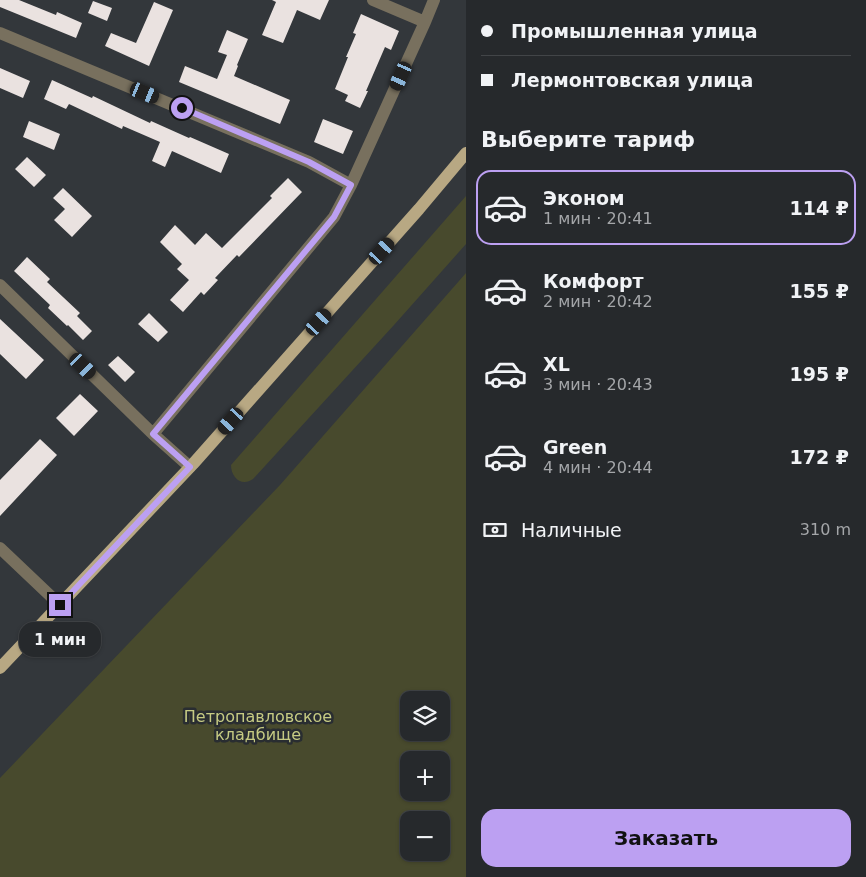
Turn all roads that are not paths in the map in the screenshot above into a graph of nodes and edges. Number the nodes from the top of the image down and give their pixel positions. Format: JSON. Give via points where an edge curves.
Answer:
{"nodes":[{"id":1,"x":373,"y":0,"type":"edge"},
{"id":2,"x":434,"y":0,"type":"edge"},
{"id":3,"x":426,"y":22,"type":"junction"},
{"id":4,"x":0,"y":33,"type":"edge"},
{"id":5,"x":466,"y":153,"type":"edge"},
{"id":6,"x":351,"y":185,"type":"junction"},
{"id":7,"x":0,"y":285,"type":"edge"},
{"id":8,"x":153,"y":434,"type":"junction"},
{"id":9,"x":190,"y":467,"type":"junction"},
{"id":10,"x":0,"y":548,"type":"edge"},
{"id":11,"x":60,"y":605,"type":"junction"},
{"id":12,"x":0,"y":668,"type":"edge"}],
"edges":[{"from":1,"to":3,"type":"street"},
{"from":2,"to":3,"type":"street"},
{"from":3,"to":6,"type":"street"},
{"from":4,"to":6,"type":"street","via":[[309,162]]},
{"from":5,"to":9,"type":"main road"},
{"from":6,"to":8,"type":"street","via":[[334,217]]},
{"from":7,"to":8,"type":"street"},
{"from":8,"to":9,"type":"street"},
{"from":9,"to":11,"type":"main road"},
{"from":10,"to":11,"type":"street"},
{"from":11,"to":12,"type":"main road"}]}
